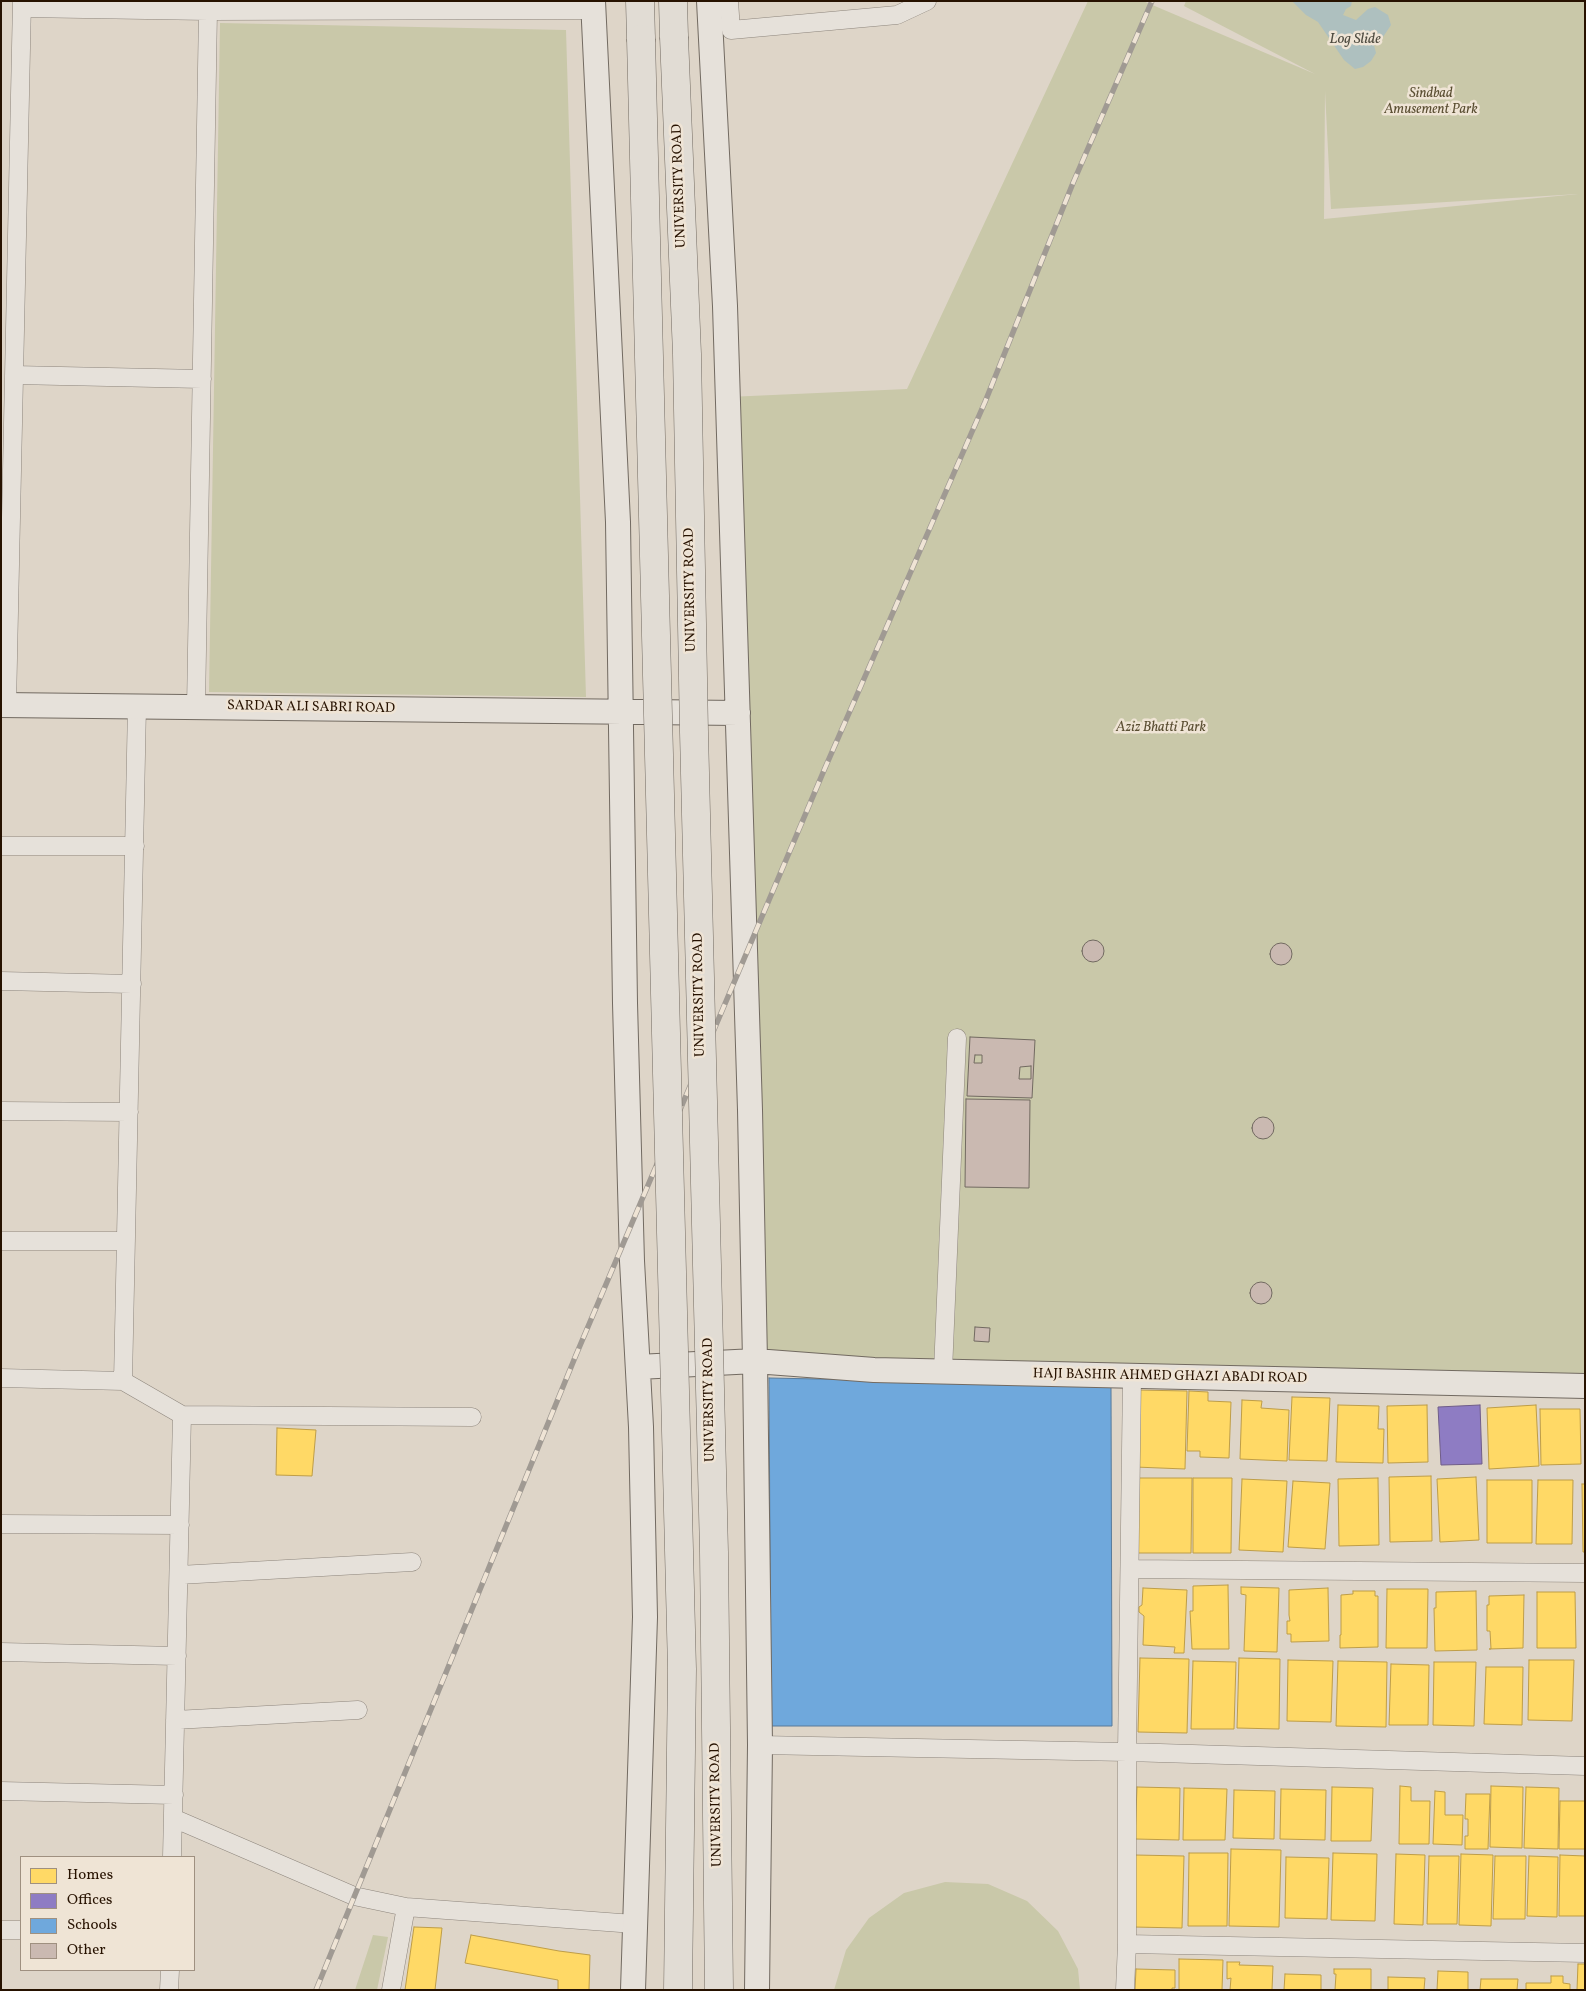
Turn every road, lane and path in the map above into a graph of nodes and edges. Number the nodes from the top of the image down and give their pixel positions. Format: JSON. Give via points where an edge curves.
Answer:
{"nodes":[{"id":1,"x":640,"y":1,"type":"edge"},
{"id":2,"x":673,"y":1,"type":"edge"},
{"id":3,"x":709,"y":1,"type":"edge"},
{"id":4,"x":729,"y":1,"type":"edge"},
{"id":5,"x":926,"y":1,"type":"edge"},
{"id":6,"x":22,"y":5,"type":"edge"},
{"id":7,"x":593,"y":6,"type":"edge"},
{"id":8,"x":208,"y":11,"type":"junction"},
{"id":9,"x":721,"y":30,"type":"junction"},
{"id":10,"x":8,"y":286,"type":"edge"},
{"id":11,"x":14,"y":375,"type":"junction"},
{"id":12,"x":202,"y":379,"type":"junction"},
{"id":13,"x":4,"y":705,"type":"edge"},
{"id":14,"x":137,"y":706,"type":"junction"},
{"id":15,"x":196,"y":707,"type":"junction"},
{"id":16,"x":621,"y":713,"type":"junction"},
{"id":17,"x":738,"y":713,"type":"junction"},
{"id":18,"x":1,"y":846,"type":"edge"},
{"id":19,"x":135,"y":846,"type":"junction"},
{"id":20,"x":1,"y":981,"type":"edge"},
{"id":21,"x":132,"y":984,"type":"junction"},
{"id":22,"x":957,"y":1038,"type":"dead end"},
{"id":23,"x":1,"y":1110,"type":"edge"},
{"id":24,"x":129,"y":1112,"type":"junction"},
{"id":25,"x":1,"y":1241,"type":"edge"},
{"id":26,"x":126,"y":1242,"type":"junction"},
{"id":27,"x":755,"y":1361,"type":"junction"},
{"id":28,"x":638,"y":1367,"type":"junction"},
{"id":29,"x":943,"y":1370,"type":"junction"},
{"id":30,"x":1132,"y":1376,"type":"junction"},
{"id":31,"x":1,"y":1378,"type":"edge"},
{"id":32,"x":124,"y":1381,"type":"junction"},
{"id":33,"x":1585,"y":1386,"type":"edge"},
{"id":34,"x":182,"y":1415,"type":"junction"},
{"id":35,"x":472,"y":1417,"type":"dead end"},
{"id":36,"x":1,"y":1524,"type":"edge"},
{"id":37,"x":180,"y":1525,"type":"junction"},
{"id":38,"x":412,"y":1562,"type":"dead end"},
{"id":39,"x":1130,"y":1569,"type":"junction"},
{"id":40,"x":1585,"y":1573,"type":"edge"},
{"id":41,"x":179,"y":1576,"type":"junction"},
{"id":42,"x":1,"y":1652,"type":"edge"},
{"id":43,"x":177,"y":1656,"type":"junction"},
{"id":44,"x":358,"y":1710,"type":"dead end"},
{"id":45,"x":175,"y":1720,"type":"junction"},
{"id":46,"x":760,"y":1745,"type":"junction"},
{"id":47,"x":1126,"y":1752,"type":"junction"},
{"id":48,"x":1585,"y":1766,"type":"edge"},
{"id":49,"x":1,"y":1791,"type":"edge"},
{"id":50,"x":174,"y":1795,"type":"junction"},
{"id":51,"x":173,"y":1818,"type":"junction"},
{"id":52,"x":172,"y":1856,"type":"edge"},
{"id":53,"x":406,"y":1907,"type":"junction"},
{"id":54,"x":634,"y":1924,"type":"junction"},
{"id":55,"x":1,"y":1930,"type":"edge"},
{"id":56,"x":20,"y":1930,"type":"edge"},
{"id":57,"x":1128,"y":1944,"type":"junction"},
{"id":58,"x":1585,"y":1953,"type":"edge"},
{"id":59,"x":170,"y":1971,"type":"edge"},
{"id":60,"x":169,"y":1990,"type":"edge"},
{"id":61,"x":391,"y":1990,"type":"edge"},
{"id":62,"x":633,"y":1990,"type":"edge"},
{"id":63,"x":678,"y":1990,"type":"edge"},
{"id":64,"x":719,"y":1990,"type":"edge"},
{"id":65,"x":758,"y":1990,"type":"edge"},
{"id":66,"x":1125,"y":1990,"type":"edge"}],
"edges":[{"from":1,"to":63,"type":"main road","bridge":true,"via":[[682,1669]]},
{"from":2,"to":64,"type":"main road","name":"UNIVERSITY ROAD","bridge":true,"via":[[687,354],[714,1552]]},
{"from":3,"to":9,"type":"street"},
{"from":4,"to":9,"type":"street"},
{"from":5,"to":9,"type":"street","via":[[897,16]]},
{"from":6,"to":8,"type":"street"},
{"from":6,"to":10,"type":"street"},
{"from":7,"to":8,"type":"street"},
{"from":7,"to":16,"type":"street","via":[[618,522]]},
{"from":8,"to":12,"type":"street"},
{"from":9,"to":17,"type":"street","via":[[725,306]]},
{"from":10,"to":11,"type":"street"},
{"from":11,"to":12,"type":"street"},
{"from":11,"to":13,"type":"street"},
{"from":12,"to":15,"type":"street"},
{"from":13,"to":14,"type":"street","name":"SARDAR ALI SABRI ROAD"},
{"from":14,"to":15,"type":"street","name":"SARDAR ALI SABRI ROAD"},
{"from":14,"to":19,"type":"street"},
{"from":15,"to":16,"type":"street","name":"SARDAR ALI SABRI ROAD"},
{"from":16,"to":17,"type":"street","name":"SARDAR ALI SABRI ROAD"},
{"from":16,"to":28,"type":"street","via":[[624,1003]]},
{"from":17,"to":27,"type":"street"},
{"from":18,"to":19,"type":"street"},
{"from":19,"to":21,"type":"street"},
{"from":20,"to":21,"type":"street"},
{"from":21,"to":24,"type":"street"},
{"from":22,"to":29,"type":"street"},
{"from":23,"to":24,"type":"street"},
{"from":24,"to":26,"type":"street"},
{"from":25,"to":26,"type":"street"},
{"from":26,"to":32,"type":"street"},
{"from":27,"to":28,"type":"street","name":"HAJI BASHIR AHMED GHAZI ABADI ROAD"},
{"from":27,"to":29,"type":"street","name":"HAJI BASHIR AHMED GHAZI ABADI ROAD","via":[[874,1370]]},
{"from":27,"to":46,"type":"street"},
{"from":28,"to":54,"type":"street","via":[[645,1617]]},
{"from":29,"to":30,"type":"street","name":"HAJI BASHIR AHMED GHAZI ABADI ROAD"},
{"from":30,"to":33,"type":"street","name":"HAJI BASHIR AHMED GHAZI ABADI ROAD"},
{"from":30,"to":39,"type":"street"},
{"from":31,"to":32,"type":"street"},
{"from":32,"to":34,"type":"street"},
{"from":34,"to":35,"type":"street"},
{"from":34,"to":37,"type":"street"},
{"from":36,"to":37,"type":"street"},
{"from":37,"to":41,"type":"street"},
{"from":38,"to":41,"type":"street"},
{"from":39,"to":40,"type":"street"},
{"from":39,"to":47,"type":"street"},
{"from":41,"to":43,"type":"street"},
{"from":42,"to":43,"type":"street"},
{"from":43,"to":45,"type":"street"},
{"from":44,"to":45,"type":"street"},
{"from":45,"to":50,"type":"street"},
{"from":46,"to":47,"type":"street"},
{"from":46,"to":65,"type":"street"},
{"from":47,"to":48,"type":"street"},
{"from":47,"to":57,"type":"street"},
{"from":49,"to":50,"type":"street"},
{"from":50,"to":51,"type":"street"},
{"from":51,"to":52,"type":"street"},
{"from":51,"to":53,"type":"street","via":[[354,1896]]},
{"from":53,"to":54,"type":"street"},
{"from":53,"to":61,"type":"street"},
{"from":54,"to":62,"type":"street"},
{"from":55,"to":56,"type":"street"},
{"from":57,"to":58,"type":"street"},
{"from":57,"to":66,"type":"street"},
{"from":59,"to":60,"type":"street"}]}
